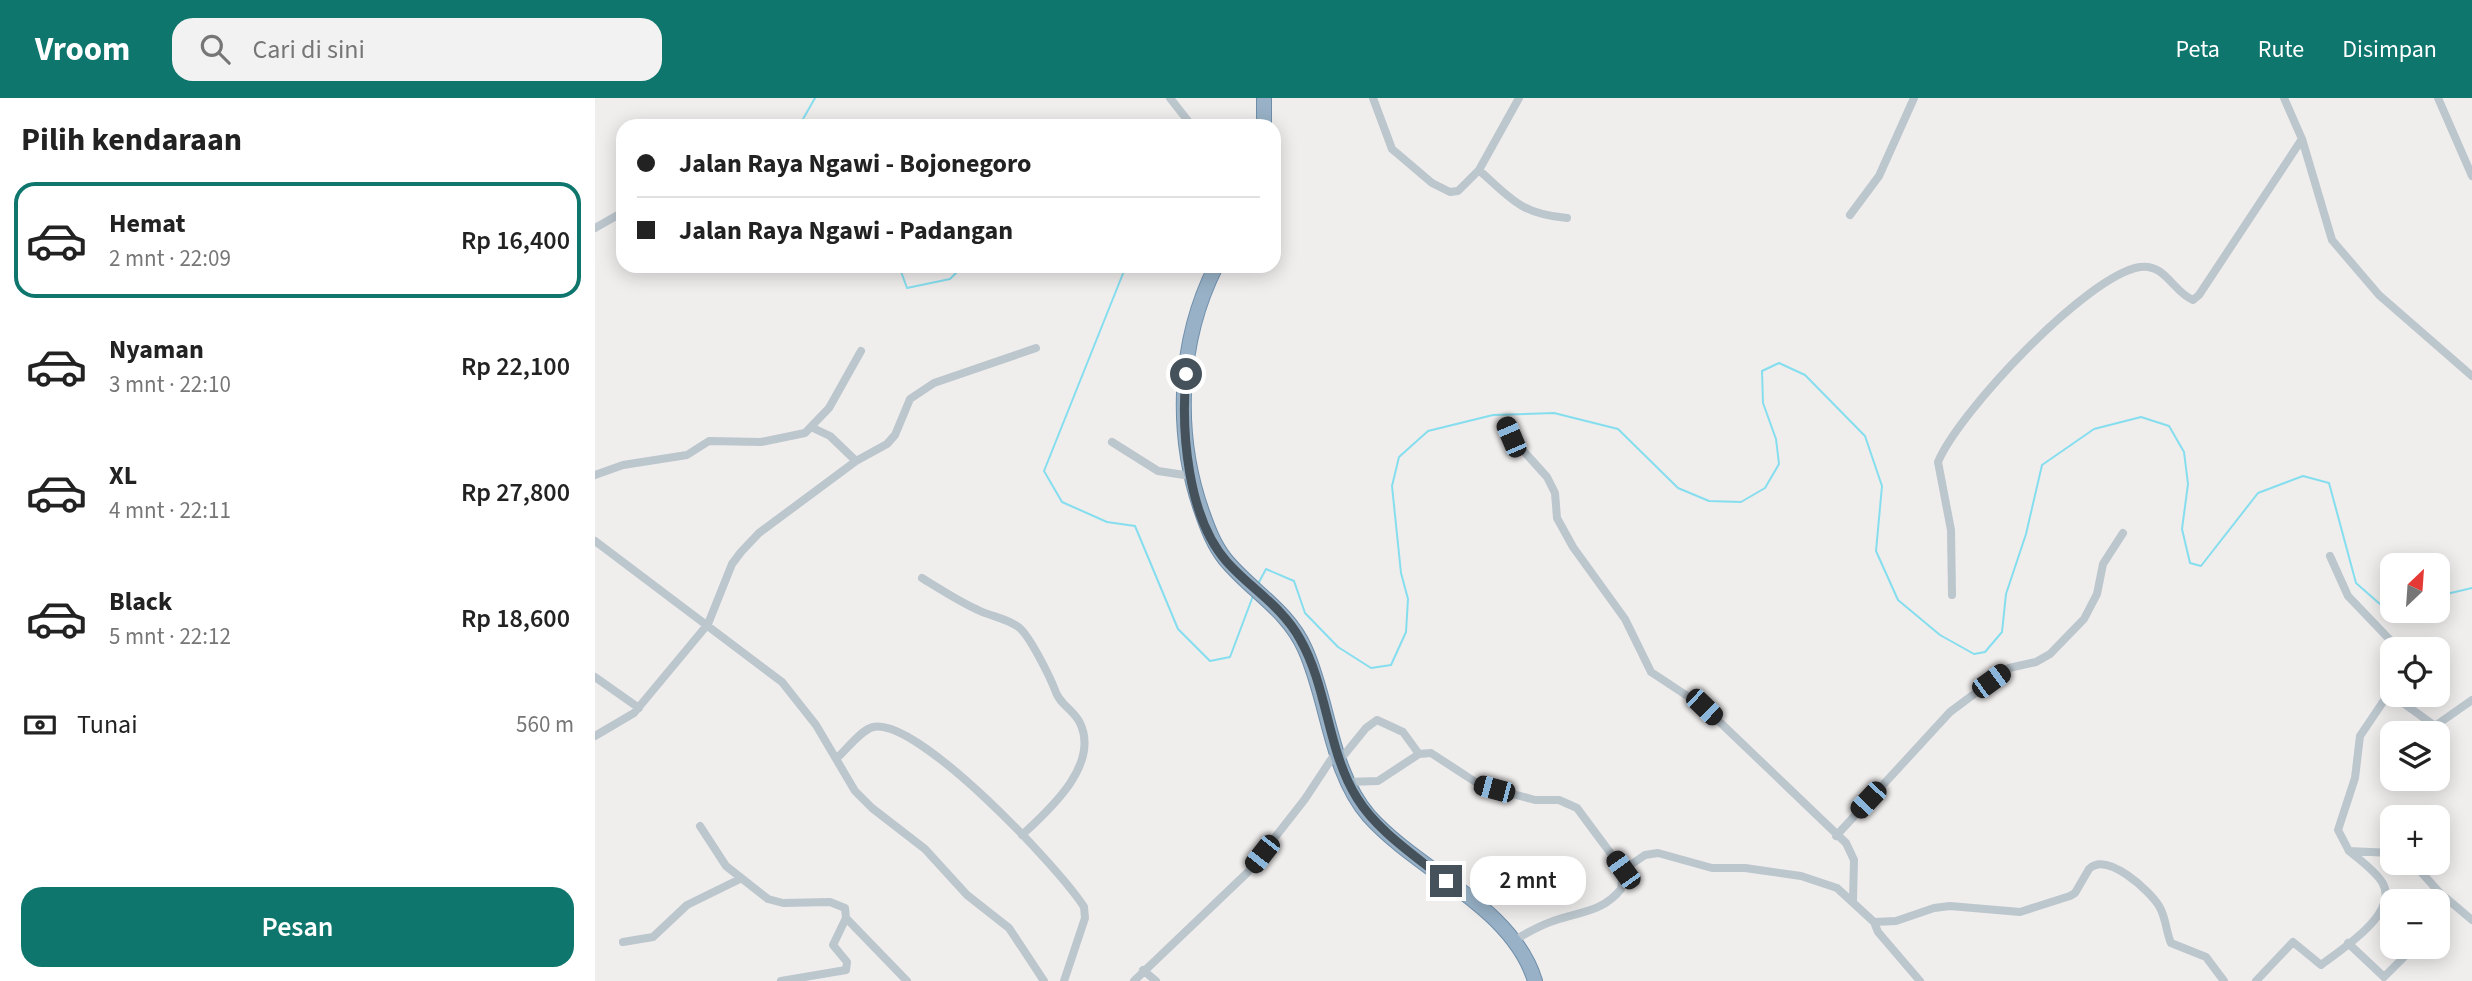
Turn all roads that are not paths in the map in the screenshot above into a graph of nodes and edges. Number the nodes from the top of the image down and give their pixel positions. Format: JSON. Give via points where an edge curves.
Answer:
{"nodes":[{"id":1,"x":1170,"y":98,"type":"edge"},
{"id":2,"x":1264,"y":98,"type":"edge"},
{"id":3,"x":1373,"y":98,"type":"edge"},
{"id":4,"x":1519,"y":98,"type":"edge"},
{"id":5,"x":1913,"y":98,"type":"edge"},
{"id":6,"x":2284,"y":98,"type":"edge"},
{"id":7,"x":2438,"y":98,"type":"edge"},
{"id":8,"x":1186,"y":119,"type":"edge"},
{"id":9,"x":1264,"y":119,"type":"edge"},
{"id":10,"x":2302,"y":139,"type":"junction"},
{"id":11,"x":1479,"y":170,"type":"junction"},
{"id":12,"x":2472,"y":176,"type":"edge"},
{"id":13,"x":1850,"y":215,"type":"dead end"},
{"id":14,"x":616,"y":216,"type":"edge"},
{"id":15,"x":1567,"y":218,"type":"dead end"},
{"id":16,"x":595,"y":228,"type":"edge"},
{"id":17,"x":1213,"y":273,"type":"edge"},
{"id":18,"x":1036,"y":348,"type":"dead end"},
{"id":19,"x":860,"y":351,"type":"dead end"},
{"id":20,"x":2472,"y":376,"type":"edge"},
{"id":21,"x":1504,"y":421,"type":"dead end"},
{"id":22,"x":813,"y":428,"type":"junction"},
{"id":23,"x":1112,"y":442,"type":"dead end"},
{"id":24,"x":856,"y":461,"type":"junction"},
{"id":25,"x":595,"y":475,"type":"edge"},
{"id":26,"x":1191,"y":476,"type":"junction"},
{"id":27,"x":2123,"y":533,"type":"dead end"},
{"id":28,"x":595,"y":541,"type":"edge"},
{"id":29,"x":2330,"y":556,"type":"dead end"},
{"id":30,"x":922,"y":578,"type":"dead end"},
{"id":31,"x":1952,"y":595,"type":"dead end"},
{"id":32,"x":708,"y":624,"type":"junction"},
{"id":33,"x":2387,"y":637,"type":"edge"},
{"id":34,"x":595,"y":677,"type":"edge"},
{"id":35,"x":2472,"y":700,"type":"edge"},
{"id":36,"x":2381,"y":707,"type":"edge"},
{"id":37,"x":2409,"y":707,"type":"edge"},
{"id":38,"x":639,"y":708,"type":"junction"},
{"id":39,"x":595,"y":736,"type":"edge"},
{"id":40,"x":1419,"y":754,"type":"junction"},
{"id":41,"x":1339,"y":755,"type":"junction"},
{"id":42,"x":837,"y":758,"type":"junction"},
{"id":43,"x":1348,"y":782,"type":"junction"},
{"id":44,"x":700,"y":826,"type":"dead end"},
{"id":45,"x":1022,"y":835,"type":"junction"},
{"id":46,"x":1836,"y":836,"type":"junction"},
{"id":47,"x":2349,"y":851,"type":"junction"},
{"id":48,"x":2380,"y":852,"type":"edge"},
{"id":49,"x":1623,"y":870,"type":"junction"},
{"id":50,"x":2424,"y":875,"type":"edge"},
{"id":51,"x":740,"y":879,"type":"junction"},
{"id":52,"x":2437,"y":889,"type":"edge"},
{"id":53,"x":1853,"y":900,"type":"junction"},
{"id":54,"x":2450,"y":901,"type":"edge"},
{"id":55,"x":846,"y":918,"type":"junction"},
{"id":56,"x":2472,"y":920,"type":"edge"},
{"id":57,"x":1874,"y":922,"type":"junction"},
{"id":58,"x":1515,"y":940,"type":"junction"},
{"id":59,"x":623,"y":942,"type":"dead end"},
{"id":60,"x":2348,"y":943,"type":"junction"},
{"id":61,"x":2402,"y":959,"type":"edge"},
{"id":62,"x":1143,"y":970,"type":"junction"},
{"id":63,"x":781,"y":981,"type":"edge"},
{"id":64,"x":907,"y":981,"type":"edge"},
{"id":65,"x":1044,"y":981,"type":"edge"},
{"id":66,"x":1064,"y":981,"type":"edge"},
{"id":67,"x":1134,"y":981,"type":"edge"},
{"id":68,"x":1156,"y":981,"type":"edge"},
{"id":69,"x":1535,"y":981,"type":"edge"},
{"id":70,"x":1920,"y":981,"type":"edge"},
{"id":71,"x":2224,"y":981,"type":"edge"},
{"id":72,"x":2256,"y":981,"type":"edge"}],
"edges":[{"from":1,"to":8,"type":"street"},
{"from":2,"to":9,"type":"highway"},
{"from":3,"to":11,"type":"street","via":[[1392,149],[1432,183],[1458,191]]},
{"from":4,"to":11,"type":"street"},
{"from":5,"to":13,"type":"street","via":[[1879,176]]},
{"from":6,"to":10,"type":"street"},
{"from":7,"to":12,"type":"street"},
{"from":10,"to":20,"type":"street","via":[[2332,240],[2379,295]]},
{"from":10,"to":31,"type":"street","via":[[2193,300],[2151,267],[2139,267],[2112,279],[2055,320],[1966,417],[1938,462],[1951,530]]},
{"from":11,"to":15,"type":"street","via":[[1527,211]]},
{"from":14,"to":16,"type":"street"},
{"from":17,"to":26,"type":"highway","via":[[1196,312],[1189,347],[1184,432]]},
{"from":18,"to":24,"type":"street","via":[[933,383],[910,399],[892,439]]},
{"from":19,"to":22,"type":"street"},
{"from":21,"to":46,"type":"street","via":[[1511,437],[1547,477],[1555,493],[1557,519],[1625,619],[1651,672],[1704,707]]},
{"from":22,"to":24,"type":"street","via":[[830,436]]},
{"from":22,"to":25,"type":"street","via":[[795,437],[761,442],[709,441],[687,455],[623,465]]},
{"from":23,"to":26,"type":"street","via":[[1158,471]]},
{"from":24,"to":32,"type":"street","via":[[758,533],[728,573]]},
{"from":26,"to":41,"type":"highway","via":[[1218,550],[1290,623],[1304,647]]},
{"from":27,"to":46,"type":"street","via":[[2103,564],[2097,594],[2084,620],[2050,654],[2009,668],[1950,712]]},
{"from":28,"to":32,"type":"street"},
{"from":29,"to":33,"type":"street","via":[[2348,596]]},
{"from":30,"to":45,"type":"street","via":[[1020,628],[1058,698],[1083,729],[1084,744],[1071,781],[1059,800]]},
{"from":32,"to":38,"type":"street"},
{"from":32,"to":42,"type":"street","via":[[782,682]]},
{"from":34,"to":38,"type":"street"},
{"from":35,"to":37,"type":"street","via":[[2435,726]]},
{"from":36,"to":47,"type":"street","via":[[2360,736],[2355,778],[2338,830]]},
{"from":38,"to":39,"type":"street"},
{"from":40,"to":41,"type":"street","via":[[1403,732],[1377,720]]},
{"from":40,"to":43,"type":"street","via":[[1378,781]]},
{"from":40,"to":49,"type":"street","via":[[1436,755],[1480,785],[1572,806],[1584,815]]},
{"from":41,"to":43,"type":"highway"},
{"from":41,"to":62,"type":"street","via":[[1248,872]]},
{"from":42,"to":45,"type":"street","via":[[875,726],[909,736],[981,793]]},
{"from":42,"to":65,"type":"street","via":[[863,799],[925,849],[967,895],[1009,928]]},
{"from":43,"to":58,"type":"highway","via":[[1375,822]]},
{"from":44,"to":51,"type":"street"},
{"from":45,"to":66,"type":"street","via":[[1084,908],[1085,918]]},
{"from":46,"to":53,"type":"street","via":[[1852,853]]},
{"from":47,"to":48,"type":"street"},
{"from":47,"to":60,"type":"street","via":[[2380,879],[2386,896],[2380,915]]},
{"from":49,"to":53,"type":"street","via":[[1645,855],[1658,853],[1702,866],[1763,869],[1809,878],[1837,888]]},
{"from":49,"to":58,"type":"street","via":[[1621,889],[1603,904]]},
{"from":50,"to":52,"type":"street"},
{"from":51,"to":55,"type":"street","via":[[775,902],[837,904],[845,908]]},
{"from":51,"to":59,"type":"street","via":[[687,905],[653,937]]},
{"from":53,"to":57,"type":"street"},
{"from":54,"to":56,"type":"street"},
{"from":55,"to":63,"type":"street","via":[[833,945],[848,965],[846,970]]},
{"from":55,"to":64,"type":"street"},
{"from":57,"to":70,"type":"street","via":[[1884,941]]},
{"from":57,"to":71,"type":"street","via":[[1896,921],[1950,906],[2029,911],[2070,897],[2089,869],[2101,864],[2134,879],[2159,906],[2171,943],[2206,957]]},
{"from":58,"to":69,"type":"highway"},
{"from":60,"to":61,"type":"street","via":[[2384,977]]},
{"from":60,"to":72,"type":"street","via":[[2321,965],[2293,942]]},
{"from":62,"to":67,"type":"street"},
{"from":62,"to":68,"type":"street"}]}
